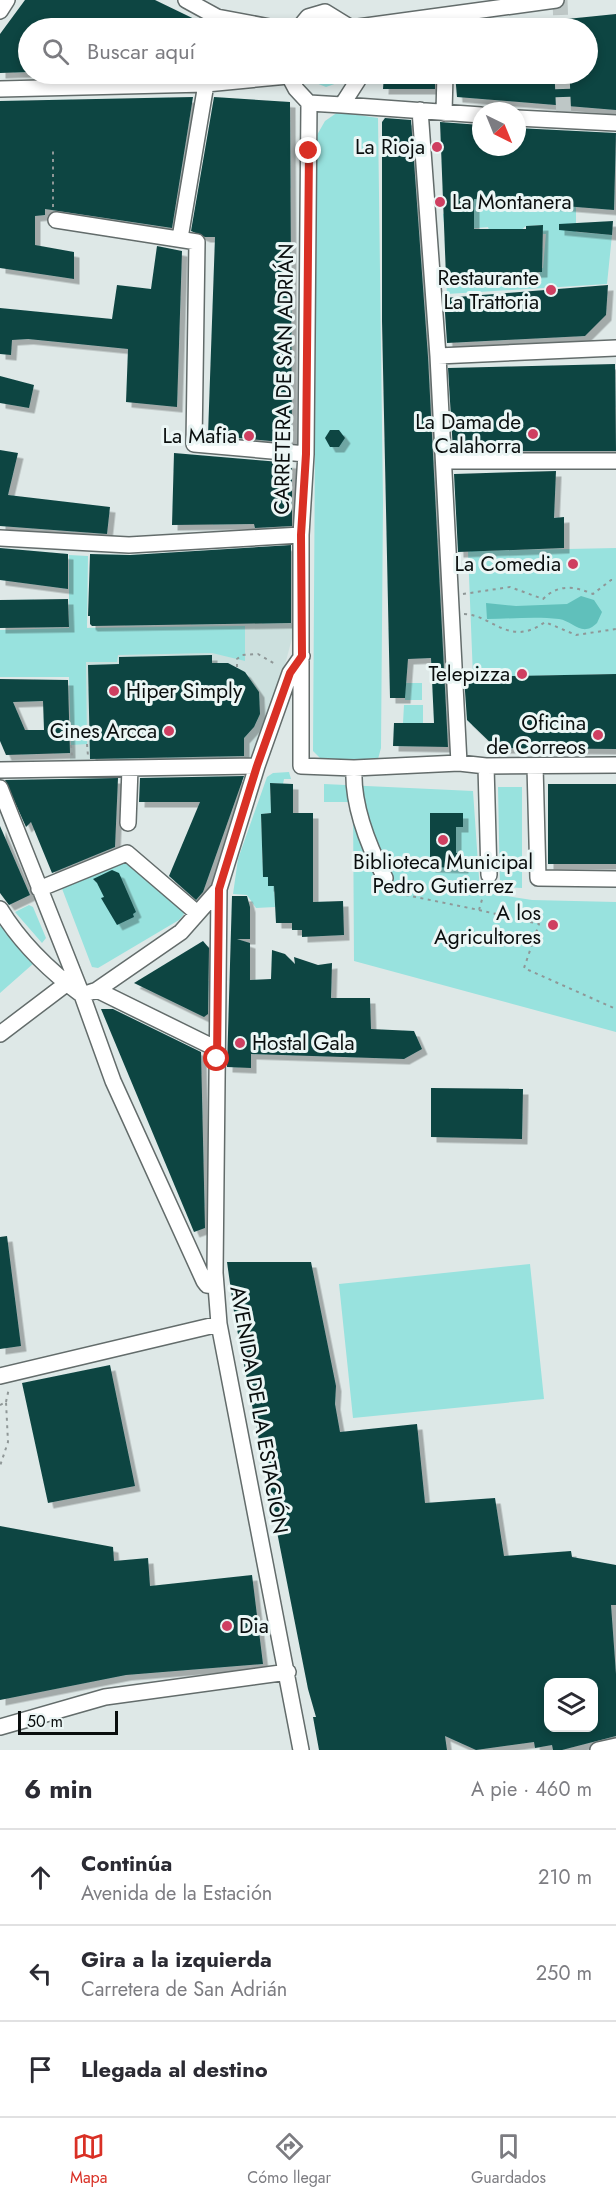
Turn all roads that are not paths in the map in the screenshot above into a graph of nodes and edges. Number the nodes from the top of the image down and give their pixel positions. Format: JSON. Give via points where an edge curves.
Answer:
{"nodes":[{"id":1,"x":7,"y":0,"type":"edge"},
{"id":2,"x":186,"y":0,"type":"edge"},
{"id":3,"x":556,"y":0,"type":"edge"},
{"id":4,"x":328,"y":6,"type":"edge"},
{"id":5,"x":0,"y":11,"type":"edge"},
{"id":6,"x":222,"y":18,"type":"edge"},
{"id":7,"x":307,"y":18,"type":"edge"},
{"id":8,"x":341,"y":18,"type":"edge"},
{"id":9,"x":466,"y":18,"type":"edge"},
{"id":10,"x":206,"y":84,"type":"joint"},
{"id":11,"x":295,"y":84,"type":"edge"},
{"id":12,"x":355,"y":84,"type":"edge"},
{"id":13,"x":445,"y":84,"type":"edge"},
{"id":14,"x":0,"y":89,"type":"edge"},
{"id":15,"x":309,"y":103,"type":"junction"},
{"id":16,"x":342,"y":105,"type":"junction"},
{"id":17,"x":420,"y":111,"type":"junction"},
{"id":18,"x":444,"y":113,"type":"junction"},
{"id":19,"x":472,"y":115,"type":"edge"},
{"id":20,"x":526,"y":118,"type":"edge"},
{"id":21,"x":616,"y":123,"type":"edge"},
{"id":22,"x":56,"y":220,"type":"road end"},
{"id":23,"x":180,"y":238,"type":"junction"},
{"id":24,"x":616,"y":348,"type":"edge"},
{"id":25,"x":438,"y":356,"type":"junction"},
{"id":26,"x":306,"y":454,"type":"junction"},
{"id":27,"x":444,"y":461,"type":"junction"},
{"id":28,"x":616,"y":461,"type":"edge"},
{"id":29,"x":301,"y":535,"type":"junction"},
{"id":30,"x":0,"y":538,"type":"edge"},
{"id":31,"x":302,"y":656,"type":"junction"},
{"id":32,"x":459,"y":763,"type":"junction"},
{"id":33,"x":616,"y":765,"type":"edge"},
{"id":34,"x":257,"y":766,"type":"junction"},
{"id":35,"x":486,"y":766,"type":"junction"},
{"id":36,"x":535,"y":766,"type":"junction"},
{"id":37,"x":130,"y":768,"type":"junction"},
{"id":38,"x":354,"y":768,"type":"junction"},
{"id":39,"x":0,"y":770,"type":"edge"},
{"id":40,"x":0,"y":788,"type":"edge"},
{"id":41,"x":6,"y":824,"type":"edge"},
{"id":42,"x":128,"y":824,"type":"dead end"},
{"id":43,"x":489,"y":875,"type":"road end"},
{"id":44,"x":385,"y":878,"type":"road end"},
{"id":45,"x":616,"y":879,"type":"edge"},
{"id":46,"x":39,"y":889,"type":"junction"},
{"id":47,"x":219,"y":889,"type":"junction"},
{"id":48,"x":0,"y":909,"type":"edge"},
{"id":49,"x":196,"y":913,"type":"junction"},
{"id":50,"x":66,"y":984,"type":"junction"},
{"id":51,"x":97,"y":990,"type":"junction"},
{"id":52,"x":82,"y":995,"type":"junction"},
{"id":53,"x":0,"y":1034,"type":"edge"},
{"id":54,"x":217,"y":1049,"type":"junction"},
{"id":55,"x":215,"y":1286,"type":"junction"},
{"id":56,"x":219,"y":1324,"type":"junction"},
{"id":57,"x":0,"y":1376,"type":"edge"},
{"id":58,"x":288,"y":1672,"type":"junction"},
{"id":59,"x":0,"y":1727,"type":"edge"},
{"id":60,"x":616,"y":1746,"type":"edge"},
{"id":61,"x":301,"y":1750,"type":"edge"},
{"id":62,"x":598,"y":1750,"type":"edge"}],
"edges":[{"from":1,"to":5,"type":"street"},
{"from":2,"to":6,"type":"street"},
{"from":3,"to":9,"type":"street"},
{"from":4,"to":7,"type":"street"},
{"from":4,"to":8,"type":"street"},
{"from":10,"to":14,"type":"street"},
{"from":10,"to":23,"type":"street"},
{"from":11,"to":15,"type":"street"},
{"from":12,"to":16,"type":"street"},
{"from":13,"to":18,"type":"street"},
{"from":15,"to":16,"type":"street"},
{"from":15,"to":26,"type":"street","name":"CARRETERA DE SAN ADRIÁN"},
{"from":16,"to":17,"type":"street"},
{"from":17,"to":18,"type":"street"},
{"from":17,"to":25,"type":"street"},
{"from":18,"to":19,"type":"street"},
{"from":20,"to":21,"type":"street"},
{"from":22,"to":23,"type":"street"},
{"from":23,"to":26,"type":"street","via":[[197,242],[194,444]]},
{"from":24,"to":25,"type":"street"},
{"from":25,"to":27,"type":"street"},
{"from":26,"to":29,"type":"street","name":"CARRETERA DE SAN ADRIÁN"},
{"from":27,"to":28,"type":"street"},
{"from":27,"to":32,"type":"street"},
{"from":29,"to":30,"type":"street","via":[[71,549]]},
{"from":29,"to":31,"type":"street","name":"CARRETERA DE SAN ADRIÁN"},
{"from":31,"to":34,"type":"street","name":"AVENIDA DE LA ESTACIÓN","via":[[290,673]]},
{"from":31,"to":38,"type":"street","name":"CARRETERA DE SAN ADRIÁN","via":[[301,766]]},
{"from":32,"to":35,"type":"street"},
{"from":32,"to":38,"type":"street"},
{"from":33,"to":36,"type":"street"},
{"from":34,"to":37,"type":"street"},
{"from":34,"to":47,"type":"street","name":"AVENIDA DE LA ESTACIÓN"},
{"from":35,"to":36,"type":"street"},
{"from":35,"to":43,"type":"street"},
{"from":36,"to":45,"type":"street","via":[[538,878]]},
{"from":37,"to":39,"type":"street"},
{"from":37,"to":42,"type":"street"},
{"from":38,"to":44,"type":"street","via":[[353,786],[371,851]]},
{"from":40,"to":41,"type":"street"},
{"from":41,"to":46,"type":"street"},
{"from":46,"to":49,"type":"street","via":[[127,852]]},
{"from":46,"to":52,"type":"street"},
{"from":47,"to":49,"type":"street"},
{"from":47,"to":54,"type":"street","name":"AVENIDA DE LA ESTACIÓN"},
{"from":48,"to":50,"type":"street","via":[[24,942]]},
{"from":49,"to":51,"type":"street","via":[[182,932]]},
{"from":50,"to":52,"type":"street"},
{"from":50,"to":53,"type":"street"},
{"from":51,"to":52,"type":"street"},
{"from":51,"to":54,"type":"street"},
{"from":52,"to":55,"type":"street","via":[[113,1081],[190,1253],[207,1285]]},
{"from":54,"to":55,"type":"street","name":"AVENIDA DE LA ESTACIÓN"},
{"from":55,"to":56,"type":"street","name":"AVENIDA DE LA ESTACIÓN"},
{"from":56,"to":57,"type":"street"},
{"from":56,"to":58,"type":"street","name":"AVENIDA DE LA ESTACIÓN"},
{"from":58,"to":59,"type":"street","via":[[105,1697]]},
{"from":58,"to":61,"type":"street","name":"AVENIDA DE LA ESTACIÓN"},
{"from":60,"to":62,"type":"street"}]}
